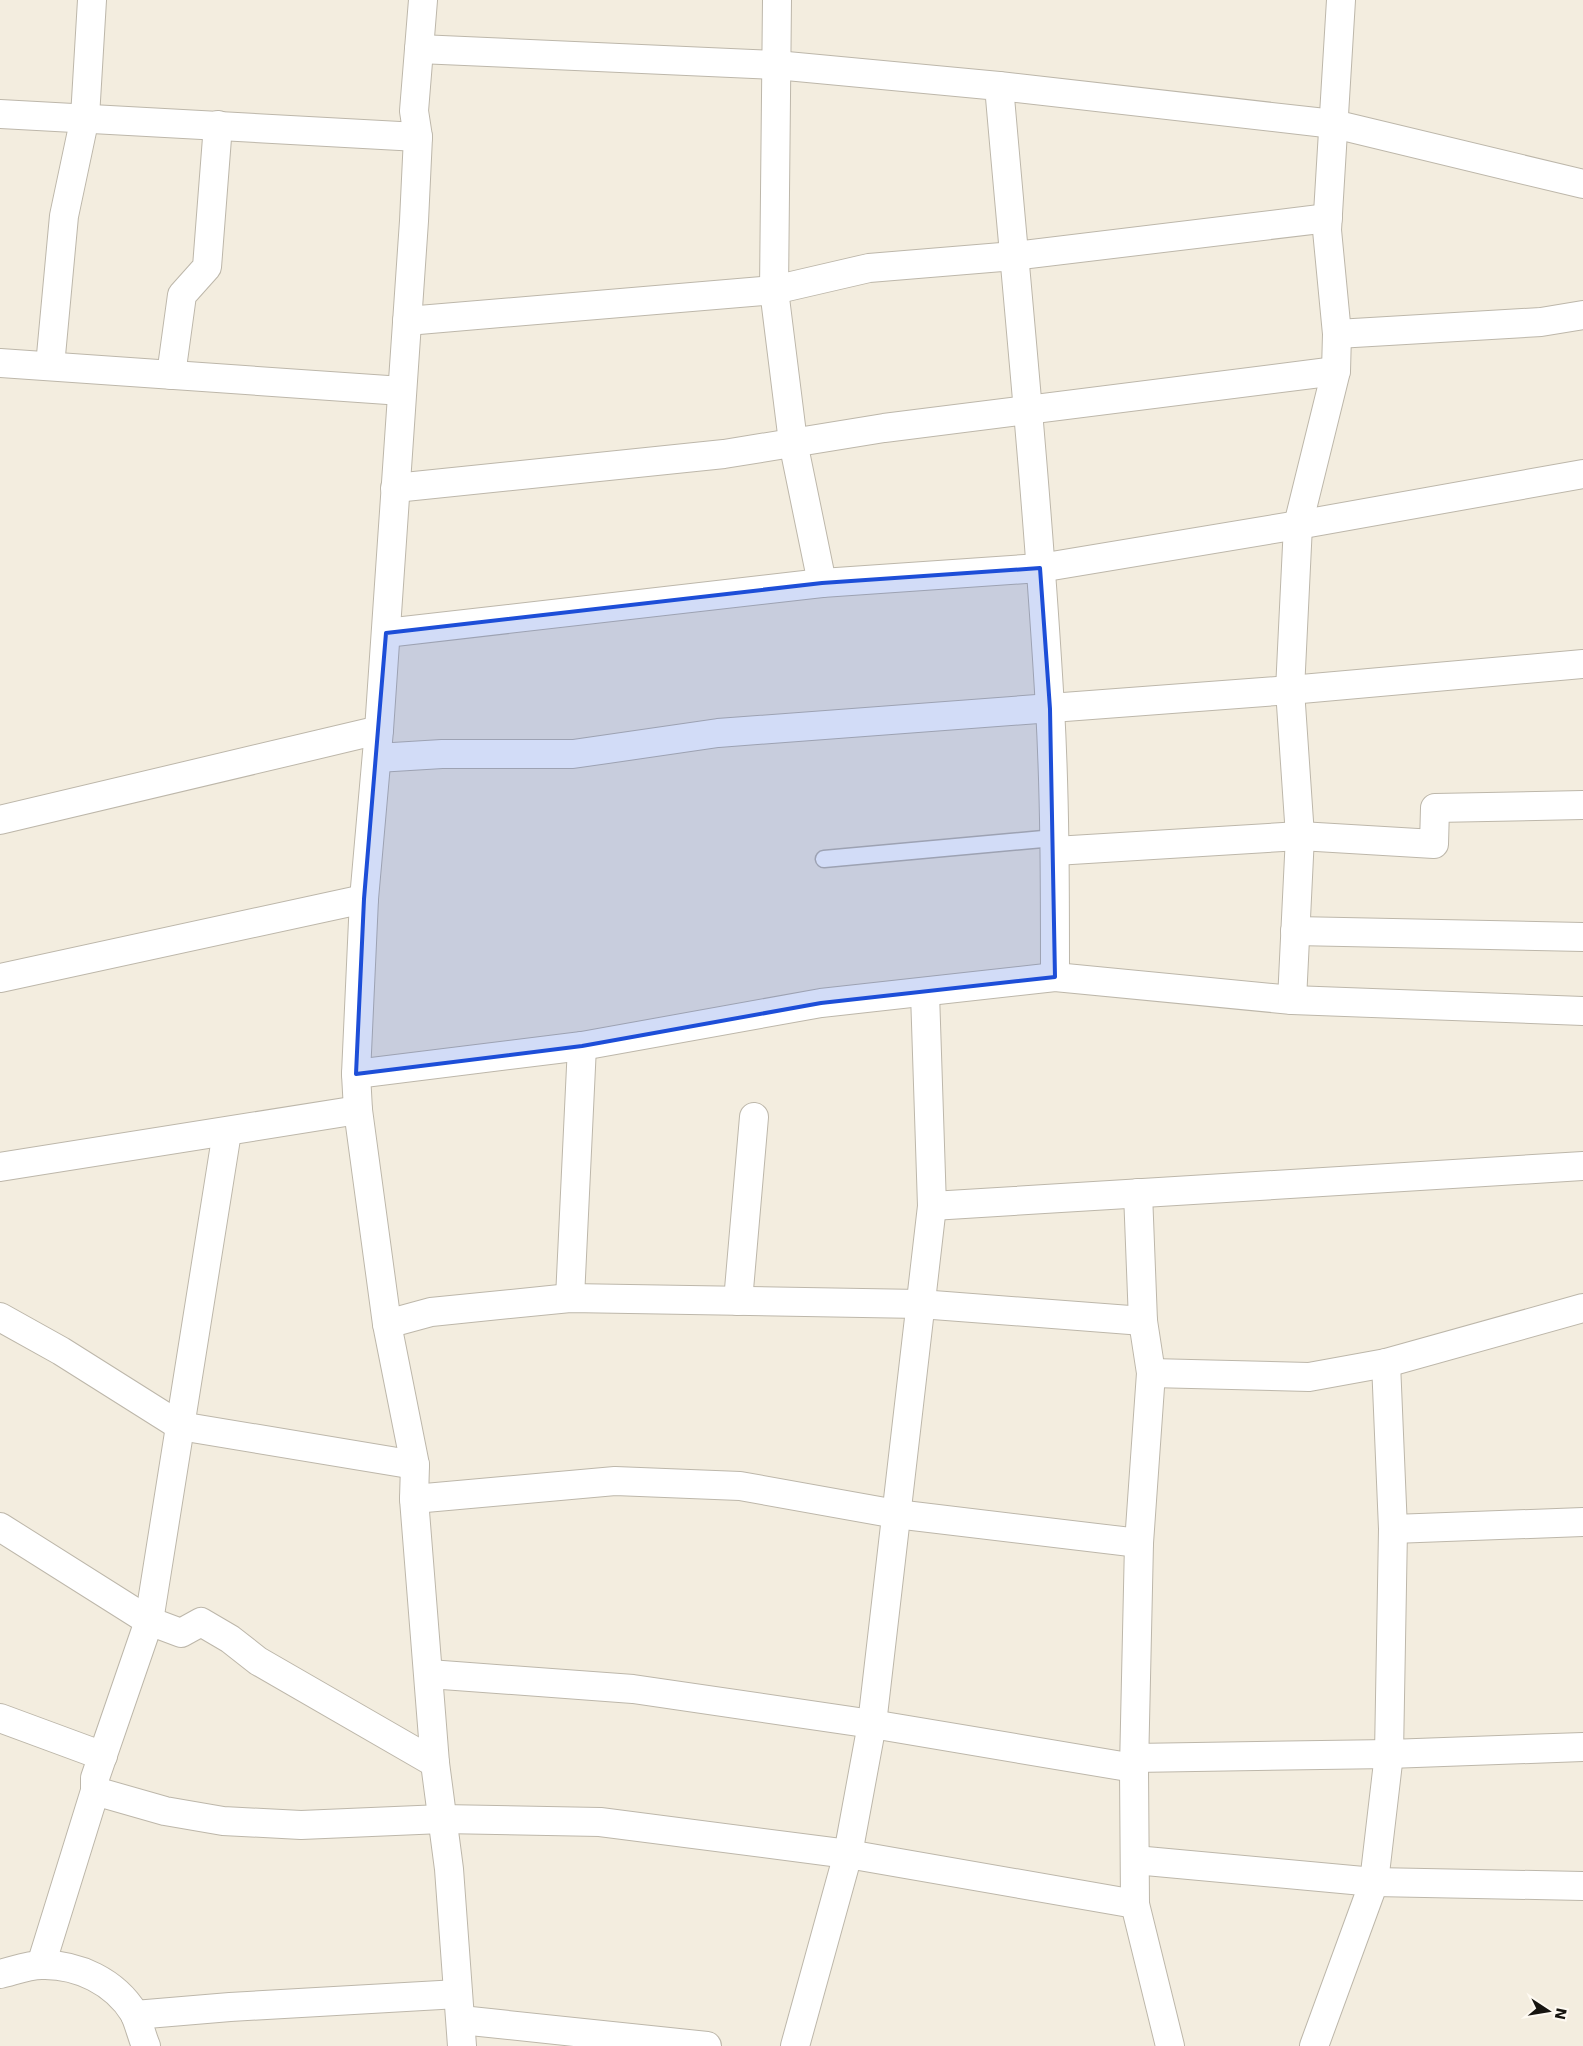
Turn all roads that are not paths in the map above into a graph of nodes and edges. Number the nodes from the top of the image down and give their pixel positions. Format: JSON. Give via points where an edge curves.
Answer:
{"nodes":[{"id":1,"x":92,"y":0,"type":"edge"},
{"id":2,"x":423,"y":0,"type":"edge"},
{"id":3,"x":777,"y":0,"type":"edge"},
{"id":4,"x":1341,"y":0,"type":"edge"},
{"id":5,"x":419,"y":49,"type":"junction"},
{"id":6,"x":776,"y":65,"type":"junction"},
{"id":7,"x":999,"y":86,"type":"junction"},
{"id":8,"x":0,"y":114,"type":"edge"},
{"id":9,"x":86,"y":117,"type":"junction"},
{"id":10,"x":1334,"y":124,"type":"junction"},
{"id":11,"x":218,"y":125,"type":"junction"},
{"id":12,"x":418,"y":137,"type":"junction"},
{"id":13,"x":1583,"y":184,"type":"edge"},
{"id":14,"x":1328,"y":218,"type":"junction"},
{"id":15,"x":1014,"y":256,"type":"junction"},
{"id":16,"x":774,"y":290,"type":"junction"},
{"id":17,"x":1583,"y":315,"type":"edge"},
{"id":18,"x":407,"y":321,"type":"junction"},
{"id":19,"x":1336,"y":334,"type":"junction"},
{"id":20,"x":0,"y":364,"type":"edge"},
{"id":21,"x":50,"y":366,"type":"junction"},
{"id":22,"x":1336,"y":371,"type":"junction"},
{"id":23,"x":171,"y":375,"type":"junction"},
{"id":24,"x":402,"y":391,"type":"junction"},
{"id":25,"x":1028,"y":411,"type":"junction"},
{"id":26,"x":793,"y":442,"type":"junction"},
{"id":27,"x":1583,"y":474,"type":"edge"},
{"id":28,"x":395,"y":488,"type":"junction"},
{"id":29,"x":1298,"y":525,"type":"junction"},
{"id":30,"x":1040,"y":568,"type":"junction"},
{"id":31,"x":822,"y":583,"type":"junction"},
{"id":32,"x":386,"y":633,"type":"junction"},
{"id":33,"x":1583,"y":664,"type":"edge"},
{"id":34,"x":1290,"y":690,"type":"junction"},
{"id":35,"x":1050,"y":708,"type":"junction"},
{"id":36,"x":379,"y":730,"type":"junction"},
{"id":37,"x":377,"y":758,"type":"junction"},
{"id":38,"x":1583,"y":805,"type":"edge"},
{"id":39,"x":0,"y":820,"type":"edge"},
{"id":40,"x":1300,"y":836,"type":"junction"},
{"id":41,"x":1054,"y":845,"type":"junction"},
{"id":42,"x":824,"y":859,"type":"dead end"},
{"id":43,"x":364,"y":899,"type":"junction"},
{"id":44,"x":1295,"y":930,"type":"junction"},
{"id":45,"x":1583,"y":937,"type":"edge"},
{"id":46,"x":1054,"y":977,"type":"junction"},
{"id":47,"x":0,"y":978,"type":"edge"},
{"id":48,"x":926,"y":993,"type":"junction"},
{"id":49,"x":1292,"y":1000,"type":"junction"},
{"id":50,"x":1583,"y":1012,"type":"edge"},
{"id":51,"x":582,"y":1046,"type":"junction"},
{"id":52,"x":356,"y":1074,"type":"junction"},
{"id":53,"x":358,"y":1110,"type":"junction"},
{"id":54,"x":754,"y":1117,"type":"dead end"},
{"id":55,"x":227,"y":1132,"type":"junction"},
{"id":56,"x":0,"y":1166,"type":"edge"},
{"id":57,"x":1583,"y":1166,"type":"edge"},
{"id":58,"x":1138,"y":1192,"type":"junction"},
{"id":59,"x":932,"y":1206,"type":"junction"},
{"id":60,"x":570,"y":1298,"type":"junction"},
{"id":61,"x":738,"y":1301,"type":"junction"},
{"id":62,"x":920,"y":1304,"type":"junction"},
{"id":63,"x":1583,"y":1308,"type":"edge"},
{"id":64,"x":0,"y":1317,"type":"edge"},
{"id":65,"x":1143,"y":1321,"type":"junction"},
{"id":66,"x":387,"y":1324,"type":"junction"},
{"id":67,"x":1386,"y":1363,"type":"junction"},
{"id":68,"x":1151,"y":1373,"type":"junction"},
{"id":69,"x":180,"y":1426,"type":"junction"},
{"id":70,"x":415,"y":1465,"type":"junction"},
{"id":71,"x":414,"y":1499,"type":"junction"},
{"id":72,"x":896,"y":1514,"type":"junction"},
{"id":73,"x":1583,"y":1522,"type":"edge"},
{"id":74,"x":0,"y":1527,"type":"edge"},
{"id":75,"x":1392,"y":1529,"type":"junction"},
{"id":76,"x":1139,"y":1543,"type":"junction"},
{"id":77,"x":148,"y":1620,"type":"junction"},
{"id":78,"x":429,"y":1674,"type":"junction"},
{"id":79,"x":0,"y":1718,"type":"edge"},
{"id":80,"x":872,"y":1724,"type":"junction"},
{"id":81,"x":1583,"y":1747,"type":"edge"},
{"id":82,"x":1390,"y":1754,"type":"junction"},
{"id":83,"x":103,"y":1756,"type":"junction"},
{"id":84,"x":435,"y":1763,"type":"junction"},
{"id":85,"x":1134,"y":1763,"type":"junction"},
{"id":86,"x":95,"y":1791,"type":"junction"},
{"id":87,"x":442,"y":1818,"type":"junction"},
{"id":88,"x":848,"y":1854,"type":"junction"},
{"id":89,"x":1134,"y":1860,"type":"junction"},
{"id":90,"x":1374,"y":1882,"type":"junction"},
{"id":91,"x":1583,"y":1886,"type":"edge"},
{"id":92,"x":1135,"y":1904,"type":"junction"},
{"id":93,"x":41,"y":1965,"type":"junction"},
{"id":94,"x":0,"y":1974,"type":"edge"},
{"id":95,"x":135,"y":2015,"type":"junction"},
{"id":96,"x":460,"y":2020,"type":"edge"},
{"id":97,"x":146,"y":2046,"type":"edge"},
{"id":98,"x":707,"y":2046,"type":"edge"},
{"id":99,"x":795,"y":2046,"type":"edge"},
{"id":100,"x":1170,"y":2046,"type":"edge"},
{"id":101,"x":1314,"y":2046,"type":"edge"}],
"edges":[{"from":1,"to":9,"type":"street"},
{"from":2,"to":5,"type":"street"},
{"from":3,"to":6,"type":"street"},
{"from":4,"to":10,"type":"street"},
{"from":5,"to":6,"type":"street"},
{"from":5,"to":12,"type":"street","via":[[414,111]]},
{"from":6,"to":7,"type":"street"},
{"from":6,"to":16,"type":"street"},
{"from":7,"to":10,"type":"street"},
{"from":7,"to":15,"type":"street"},
{"from":8,"to":9,"type":"street"},
{"from":9,"to":11,"type":"street"},
{"from":9,"to":21,"type":"street","via":[[64,216]]},
{"from":10,"to":13,"type":"street"},
{"from":10,"to":14,"type":"street"},
{"from":11,"to":12,"type":"street"},
{"from":11,"to":23,"type":"street","via":[[207,267],[182,295]]},
{"from":12,"to":18,"type":"street"},
{"from":14,"to":15,"type":"street"},
{"from":14,"to":19,"type":"street"},
{"from":15,"to":16,"type":"street","via":[[870,268]]},
{"from":15,"to":25,"type":"street"},
{"from":16,"to":18,"type":"street"},
{"from":16,"to":26,"type":"street"},
{"from":17,"to":19,"type":"street","via":[[1541,322]]},
{"from":18,"to":24,"type":"street"},
{"from":19,"to":22,"type":"street"},
{"from":20,"to":21,"type":"street"},
{"from":21,"to":23,"type":"street"},
{"from":22,"to":25,"type":"street"},
{"from":22,"to":29,"type":"street"},
{"from":23,"to":24,"type":"street"},
{"from":24,"to":28,"type":"street"},
{"from":25,"to":26,"type":"street"},
{"from":25,"to":30,"type":"street"},
{"from":26,"to":28,"type":"street","via":[[724,454]]},
{"from":26,"to":31,"type":"street"},
{"from":27,"to":29,"type":"street"},
{"from":28,"to":32,"type":"street"},
{"from":29,"to":30,"type":"street"},
{"from":29,"to":34,"type":"street"},
{"from":30,"to":31,"type":"street"},
{"from":30,"to":35,"type":"street"},
{"from":31,"to":32,"type":"street"},
{"from":32,"to":36,"type":"street"},
{"from":33,"to":34,"type":"street"},
{"from":34,"to":35,"type":"street"},
{"from":34,"to":40,"type":"street"},
{"from":35,"to":37,"type":"street","via":[[718,733],[573,754],[442,754]]},
{"from":35,"to":41,"type":"street"},
{"from":36,"to":37,"type":"street"},
{"from":36,"to":39,"type":"street"},
{"from":37,"to":43,"type":"street"},
{"from":38,"to":40,"type":"street","via":[[1435,808],[1434,844]]},
{"from":40,"to":41,"type":"street"},
{"from":40,"to":44,"type":"street"},
{"from":41,"to":42,"type":"lane"},
{"from":41,"to":46,"type":"street"},
{"from":43,"to":47,"type":"street"},
{"from":43,"to":52,"type":"street"},
{"from":44,"to":45,"type":"street"},
{"from":44,"to":49,"type":"street"},
{"from":46,"to":48,"type":"street"},
{"from":46,"to":49,"type":"street"},
{"from":48,"to":51,"type":"street","via":[[821,1003]]},
{"from":48,"to":59,"type":"street"},
{"from":49,"to":50,"type":"street"},
{"from":51,"to":52,"type":"street"},
{"from":51,"to":60,"type":"street"},
{"from":52,"to":53,"type":"street"},
{"from":53,"to":55,"type":"street"},
{"from":53,"to":66,"type":"street"},
{"from":54,"to":61,"type":"street"},
{"from":55,"to":56,"type":"street"},
{"from":55,"to":69,"type":"street"},
{"from":57,"to":58,"type":"street"},
{"from":58,"to":59,"type":"street"},
{"from":58,"to":65,"type":"street"},
{"from":59,"to":62,"type":"street"},
{"from":60,"to":61,"type":"street"},
{"from":60,"to":66,"type":"street","via":[[431,1312]]},
{"from":61,"to":62,"type":"street"},
{"from":62,"to":65,"type":"street"},
{"from":62,"to":72,"type":"street"},
{"from":63,"to":67,"type":"street"},
{"from":64,"to":69,"type":"street","via":[[61,1351]]},
{"from":65,"to":68,"type":"street"},
{"from":66,"to":70,"type":"street"},
{"from":67,"to":68,"type":"street","via":[[1309,1377]]},
{"from":67,"to":75,"type":"street"},
{"from":68,"to":76,"type":"street"},
{"from":69,"to":70,"type":"street"},
{"from":69,"to":77,"type":"street"},
{"from":70,"to":71,"type":"street"},
{"from":71,"to":72,"type":"street","via":[[615,1481],[740,1486]]},
{"from":71,"to":78,"type":"street"},
{"from":72,"to":76,"type":"street"},
{"from":72,"to":80,"type":"street"},
{"from":73,"to":75,"type":"street"},
{"from":74,"to":77,"type":"street"},
{"from":75,"to":82,"type":"street"},
{"from":76,"to":85,"type":"street"},
{"from":77,"to":83,"type":"street"},
{"from":77,"to":84,"type":"street","via":[[181,1633],[201,1622],[258,1661]]},
{"from":78,"to":80,"type":"street","via":[[633,1689]]},
{"from":78,"to":84,"type":"street"},
{"from":79,"to":83,"type":"street"},
{"from":80,"to":85,"type":"street"},
{"from":80,"to":88,"type":"street"},
{"from":81,"to":82,"type":"street"},
{"from":82,"to":85,"type":"street"},
{"from":82,"to":90,"type":"street"},
{"from":83,"to":86,"type":"street","via":[[94,1778]]},
{"from":84,"to":87,"type":"street"},
{"from":85,"to":89,"type":"street"},
{"from":86,"to":87,"type":"street","via":[[165,1811],[223,1821],[301,1825]]},
{"from":86,"to":93,"type":"street"},
{"from":87,"to":88,"type":"street","via":[[600,1822]]},
{"from":87,"to":96,"type":"street","via":[[449,1868]]},
{"from":88,"to":92,"type":"street"},
{"from":88,"to":99,"type":"street"},
{"from":89,"to":90,"type":"street"},
{"from":89,"to":92,"type":"street"},
{"from":90,"to":91,"type":"street"},
{"from":90,"to":101,"type":"street"},
{"from":92,"to":100,"type":"street"},
{"from":93,"to":94,"type":"street"},
{"from":93,"to":95,"type":"street","via":[[88,1973],[114,1989]]},
{"from":95,"to":96,"type":"street","via":[[230,2006]]},
{"from":95,"to":97,"type":"street"},
{"from":96,"to":98,"type":"street"}]}
